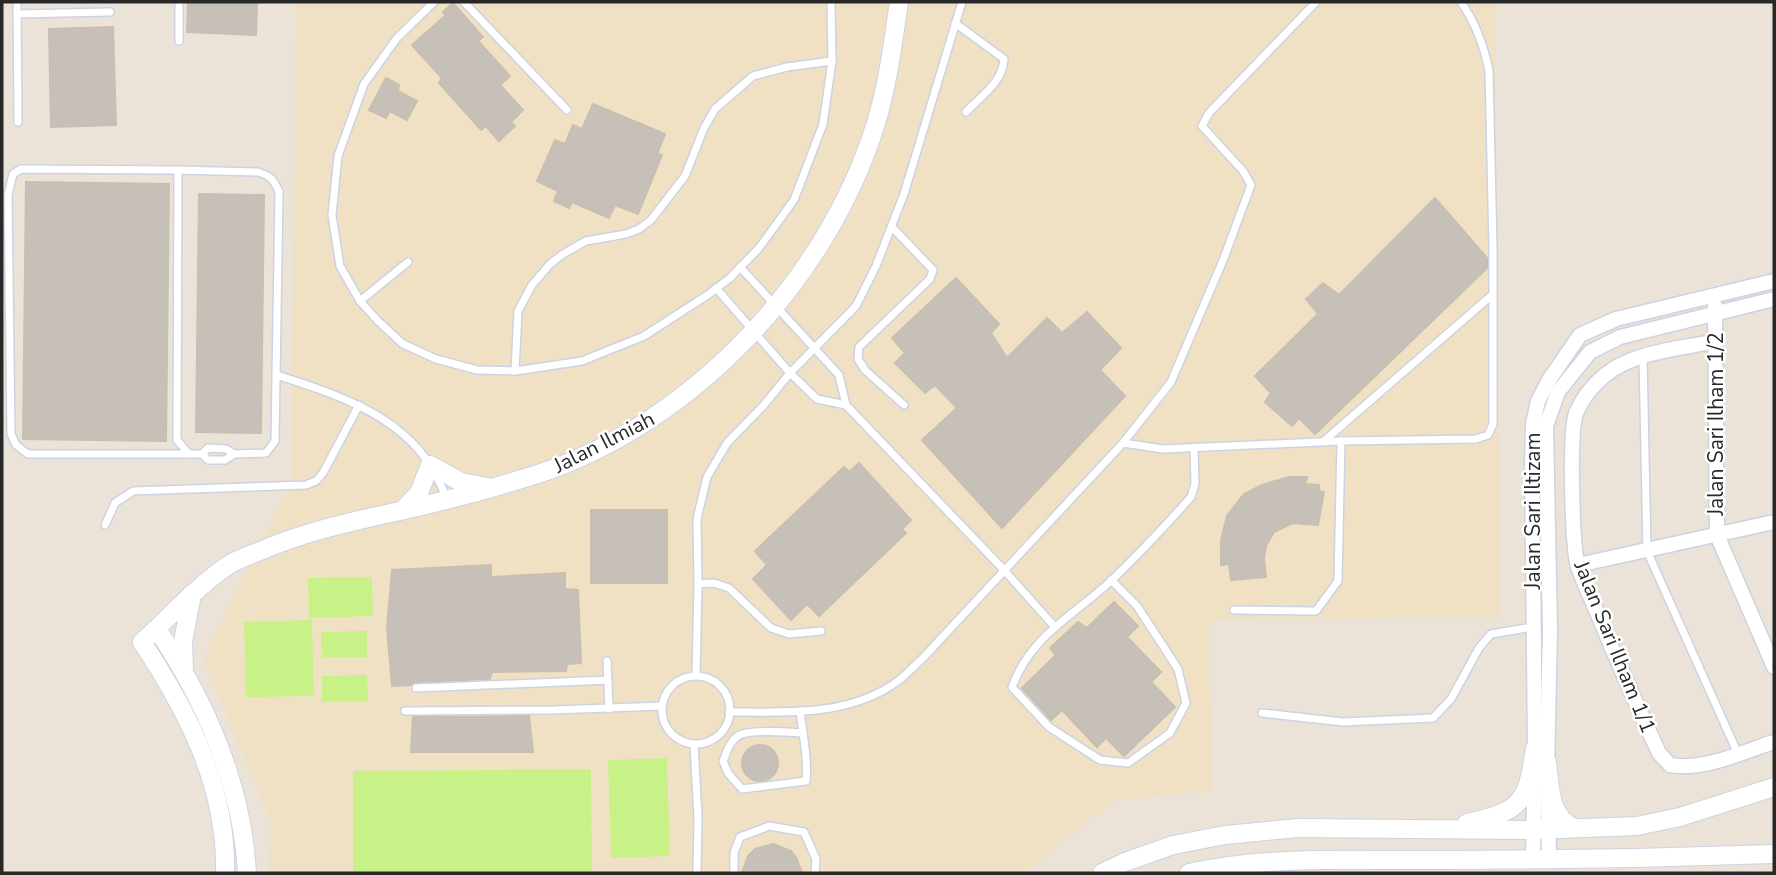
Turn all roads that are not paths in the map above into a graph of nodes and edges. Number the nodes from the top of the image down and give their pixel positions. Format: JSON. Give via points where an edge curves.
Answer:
{"nodes":[{"id":1,"x":17,"y":2,"type":"edge"},
{"id":2,"x":180,"y":2,"type":"edge"},
{"id":3,"x":434,"y":2,"type":"edge"},
{"id":4,"x":464,"y":2,"type":"edge"},
{"id":5,"x":831,"y":2,"type":"edge"},
{"id":6,"x":899,"y":2,"type":"edge"},
{"id":7,"x":962,"y":2,"type":"edge"},
{"id":8,"x":1316,"y":2,"type":"edge"},
{"id":9,"x":1461,"y":2,"type":"edge"},
{"id":10,"x":110,"y":12,"type":"dead end"},
{"id":11,"x":17,"y":14,"type":"junction"},
{"id":12,"x":955,"y":23,"type":"junction"},
{"id":13,"x":179,"y":41,"type":"dead end"},
{"id":14,"x":832,"y":61,"type":"junction"},
{"id":15,"x":567,"y":110,"type":"dead end"},
{"id":16,"x":965,"y":111,"type":"dead end"},
{"id":17,"x":18,"y":122,"type":"dead end"},
{"id":18,"x":178,"y":170,"type":"junction"},
{"id":19,"x":892,"y":228,"type":"junction"},
{"id":20,"x":408,"y":262,"type":"dead end"},
{"id":21,"x":740,"y":267,"type":"junction"},
{"id":22,"x":1774,"y":281,"type":"edge"},
{"id":23,"x":716,"y":288,"type":"junction"},
{"id":24,"x":1492,"y":295,"type":"junction"},
{"id":25,"x":1715,"y":295,"type":"junction"},
{"id":26,"x":1774,"y":299,"type":"edge"},
{"id":27,"x":360,"y":301,"type":"junction"},
{"id":28,"x":775,"y":305,"type":"junction"},
{"id":29,"x":1715,"y":314,"type":"junction"},
{"id":30,"x":753,"y":330,"type":"junction"},
{"id":31,"x":1716,"y":341,"type":"junction"},
{"id":32,"x":814,"y":348,"type":"junction"},
{"id":33,"x":1643,"y":356,"type":"junction"},
{"id":34,"x":515,"y":370,"type":"junction"},
{"id":35,"x":790,"y":373,"type":"junction"},
{"id":36,"x":277,"y":375,"type":"junction"},
{"id":37,"x":359,"y":405,"type":"junction"},
{"id":38,"x":846,"y":405,"type":"junction"},
{"id":39,"x":904,"y":405,"type":"dead end"},
{"id":40,"x":1341,"y":441,"type":"junction"},
{"id":41,"x":1323,"y":442,"type":"junction"},
{"id":42,"x":1123,"y":443,"type":"junction"},
{"id":43,"x":1194,"y":447,"type":"junction"},
{"id":44,"x":188,"y":454,"type":"junction"},
{"id":45,"x":430,"y":465,"type":"junction"},
{"id":46,"x":494,"y":488,"type":"junction"},
{"id":47,"x":448,"y":500,"type":"junction"},
{"id":48,"x":403,"y":510,"type":"junction"},
{"id":49,"x":1774,"y":522,"type":"edge"},
{"id":50,"x":105,"y":525,"type":"dead end"},
{"id":51,"x":1717,"y":535,"type":"junction"},
{"id":52,"x":1647,"y":551,"type":"junction"},
{"id":53,"x":1578,"y":565,"type":"junction"},
{"id":54,"x":1004,"y":570,"type":"junction"},
{"id":55,"x":1111,"y":580,"type":"junction"},
{"id":56,"x":698,"y":584,"type":"junction"},
{"id":57,"x":192,"y":594,"type":"junction"},
{"id":58,"x":1234,"y":610,"type":"dead end"},
{"id":59,"x":1055,"y":626,"type":"junction"},
{"id":60,"x":1533,"y":627,"type":"junction"},
{"id":61,"x":157,"y":629,"type":"junction"},
{"id":62,"x":821,"y":631,"type":"dead end"},
{"id":63,"x":607,"y":661,"type":"dead end"},
{"id":64,"x":1774,"y":667,"type":"edge"},
{"id":65,"x":184,"y":670,"type":"junction"},
{"id":66,"x":696,"y":676,"type":"junction"},
{"id":67,"x":608,"y":680,"type":"junction"},
{"id":68,"x":416,"y":688,"type":"dead end"},
{"id":69,"x":662,"y":706,"type":"junction"},
{"id":70,"x":608,"y":709,"type":"junction"},
{"id":71,"x":405,"y":711,"type":"dead end"},
{"id":72,"x":800,"y":711,"type":"junction"},
{"id":73,"x":729,"y":712,"type":"junction"},
{"id":74,"x":1262,"y":713,"type":"dead end"},
{"id":75,"x":802,"y":733,"type":"junction"},
{"id":76,"x":1774,"y":742,"type":"edge"},
{"id":77,"x":694,"y":744,"type":"junction"},
{"id":78,"x":1535,"y":748,"type":"junction"},
{"id":79,"x":1738,"y":754,"type":"junction"},
{"id":80,"x":1547,"y":762,"type":"junction"},
{"id":81,"x":1774,"y":787,"type":"edge"},
{"id":82,"x":1574,"y":828,"type":"junction"},
{"id":83,"x":1436,"y":830,"type":"junction"},
{"id":84,"x":1540,"y":830,"type":"junction"},
{"id":85,"x":1774,"y":854,"type":"edge"},
{"id":86,"x":1541,"y":860,"type":"junction"},
{"id":87,"x":225,"y":873,"type":"edge"},
{"id":88,"x":247,"y":873,"type":"edge"},
{"id":89,"x":698,"y":873,"type":"edge"},
{"id":90,"x":734,"y":873,"type":"edge"},
{"id":91,"x":815,"y":873,"type":"edge"},
{"id":92,"x":1102,"y":873,"type":"edge"},
{"id":93,"x":1189,"y":873,"type":"edge"}],
"edges":[{"from":1,"to":11,"type":"lane"},
{"from":2,"to":13,"type":"lane"},
{"from":3,"to":27,"type":"lane","via":[[397,38],[363,84],[338,156],[332,215],[340,266]]},
{"from":4,"to":15,"type":"lane"},
{"from":5,"to":14,"type":"lane"},
{"from":6,"to":28,"type":"street","name":"Jalan Ilmiah","via":[[879,112],[853,183],[801,273]]},
{"from":7,"to":12,"type":"lane"},
{"from":8,"to":42,"type":"lane","via":[[1209,113],[1202,126],[1251,185],[1171,382]]},
{"from":9,"to":24,"type":"lane","via":[[1486,54],[1489,71]]},
{"from":10,"to":11,"type":"lane"},
{"from":11,"to":17,"type":"lane"},
{"from":12,"to":16,"type":"lane","via":[[1004,59],[999,77]]},
{"from":12,"to":19,"type":"lane"},
{"from":14,"to":21,"type":"lane","via":[[823,124],[794,200],[760,248]]},
{"from":14,"to":34,"type":"lane","via":[[752,76],[715,109],[685,176],[651,219],[626,234],[586,241],[550,264],[531,285],[519,311]]},
{"from":18,"to":36,"type":"lane","via":[[258,172],[275,181],[279,192]]},
{"from":18,"to":44,"type":"lane","via":[[177,440]]},
{"from":18,"to":44,"type":"lane","via":[[22,169],[13,174],[8,195],[10,412],[11,434],[28,454]]},
{"from":19,"to":32,"type":"lane","via":[[856,306]]},
{"from":19,"to":39,"type":"lane","via":[[933,270],[930,279],[859,347],[858,359]]},
{"from":20,"to":27,"type":"lane"},
{"from":21,"to":23,"type":"lane"},
{"from":21,"to":28,"type":"lane"},
{"from":22,"to":25,"type":"street","name":"Jalan Sari Iltizam"},
{"from":23,"to":30,"type":"lane"},
{"from":23,"to":34,"type":"lane","via":[[644,337],[582,361]]},
{"from":24,"to":40,"type":"lane","via":[[1493,424],[1488,435],[1476,439]]},
{"from":24,"to":41,"type":"lane"},
{"from":25,"to":29,"type":"street","name":"Jalan Sari Ilham 1/2"},
{"from":25,"to":60,"type":"street","name":"Jalan Sari Iltizam","via":[[1616,319],[1580,335],[1549,380],[1533,424]]},
{"from":26,"to":29,"type":"street","name":"Jalan Sari Iltizam"},
{"from":27,"to":34,"type":"lane","via":[[403,344],[436,359],[477,370]]},
{"from":28,"to":30,"type":"street","name":"Jalan Ilmiah"},
{"from":28,"to":32,"type":"lane"},
{"from":29,"to":31,"type":"street","name":"Jalan Sari Ilham 1/2"},
{"from":29,"to":80,"type":"street","name":"Jalan Sari Iltizam","via":[[1620,337],[1590,352],[1558,392],[1546,426]]},
{"from":30,"to":35,"type":"lane"},
{"from":30,"to":46,"type":"street","name":"Jalan Ilmiah","via":[[692,390],[653,419],[591,453]]},
{"from":31,"to":33,"type":"street","name":"Jalan Sari Ilham 1/1"},
{"from":31,"to":51,"type":"street","name":"Jalan Sari Ilham 1/2"},
{"from":32,"to":35,"type":"lane"},
{"from":32,"to":38,"type":"lane","via":[[839,375]]},
{"from":33,"to":52,"type":"lane"},
{"from":33,"to":53,"type":"street","name":"Jalan Sari Ilham 1/1","via":[[1606,374],[1577,412],[1572,430]]},
{"from":35,"to":38,"type":"lane","via":[[817,399]]},
{"from":35,"to":56,"type":"lane","via":[[727,443],[707,477],[696,519]]},
{"from":36,"to":37,"type":"lane"},
{"from":36,"to":44,"type":"lane","via":[[275,441],[266,453],[234,454],[208,448],[202,454]]},
{"from":37,"to":45,"type":"lane","via":[[396,430]]},
{"from":37,"to":50,"type":"lane","via":[[316,481],[133,491],[115,503]]},
{"from":38,"to":54,"type":"lane"},
{"from":40,"to":41,"type":"lane"},
{"from":40,"to":58,"type":"lane","via":[[1338,581],[1316,611]]},
{"from":41,"to":43,"type":"lane"},
{"from":42,"to":43,"type":"lane","via":[[1163,449]]},
{"from":42,"to":54,"type":"lane"},
{"from":43,"to":55,"type":"lane","via":[[1191,497]]},
{"from":45,"to":46,"type":"street","via":[[461,482]]},
{"from":45,"to":47,"type":"lane"},
{"from":45,"to":48,"type":"street","via":[[419,493]]},
{"from":46,"to":47,"type":"street","name":"Jalan Ilmiah"},
{"from":47,"to":48,"type":"street","name":"Jalan Ilmiah"},
{"from":48,"to":57,"type":"street","name":"Jalan Ilmiah","via":[[285,540],[233,563]]},
{"from":49,"to":51,"type":"street"},
{"from":51,"to":52,"type":"street"},
{"from":51,"to":64,"type":"street","name":"Jalan Sari Ilham 1/2"},
{"from":52,"to":53,"type":"street"},
{"from":52,"to":79,"type":"lane"},
{"from":53,"to":79,"type":"street","name":"Jalan Sari Ilham 1/1","via":[[1659,753],[1670,765],[1681,767]]},
{"from":54,"to":59,"type":"lane"},
{"from":54,"to":72,"type":"lane","via":[[897,681],[846,704]]},
{"from":55,"to":59,"type":"lane"},
{"from":55,"to":59,"type":"lane","via":[[1137,606],[1178,669],[1186,702],[1170,733],[1128,763],[1100,760],[1049,727],[1012,687],[1020,666]]},
{"from":56,"to":62,"type":"lane","via":[[729,588],[771,628],[789,634]]},
{"from":56,"to":66,"type":"lane"},
{"from":57,"to":61,"type":"street","name":"Jalan Ilmiah"},
{"from":57,"to":65,"type":"street","via":[[183,642]]},
{"from":60,"to":74,"type":"lane","via":[[1491,634],[1451,699],[1433,718],[1343,722]]},
{"from":60,"to":78,"type":"street","name":"Jalan Sari Iltizam"},
{"from":61,"to":65,"type":"street"},
{"from":61,"to":87,"type":"street","name":"Jalan Ilmiah","via":[[142,642],[183,710],[213,779]]},
{"from":63,"to":67,"type":"lane"},
{"from":65,"to":88,"type":"street","via":[[221,748],[243,830]]},
{"from":66,"to":69,"type":"lane","via":[[673,684]]},
{"from":66,"to":73,"type":"lane","via":[[724,691]]},
{"from":67,"to":68,"type":"lane"},
{"from":67,"to":70,"type":"lane"},
{"from":69,"to":70,"type":"lane"},
{"from":69,"to":77,"type":"lane","via":[[666,728],[683,742]]},
{"from":70,"to":71,"type":"lane"},
{"from":72,"to":73,"type":"lane"},
{"from":72,"to":75,"type":"lane"},
{"from":73,"to":77,"type":"lane","via":[[722,732]]},
{"from":75,"to":75,"type":"lane","via":[[806,781],[742,789],[727,773],[723,761],[740,734]]},
{"from":76,"to":79,"type":"street","name":"Jalan Sari Ilham 1/1"},
{"from":77,"to":89,"type":"lane"},
{"from":78,"to":83,"type":"street","via":[[1524,796],[1513,807],[1499,816]]},
{"from":78,"to":84,"type":"street","name":"Jalan Sari Iltizam"},
{"from":80,"to":82,"type":"street","via":[[1552,803],[1565,824]]},
{"from":80,"to":84,"type":"street","name":"Jalan Sari Iltizam"},
{"from":81,"to":82,"type":"street","via":[[1637,826]]},
{"from":82,"to":84,"type":"street"},
{"from":83,"to":84,"type":"street"},
{"from":83,"to":92,"type":"street","via":[[1297,828],[1225,835],[1173,845]]},
{"from":84,"to":86,"type":"street","name":"Jalan Sari Iltizam"},
{"from":85,"to":86,"type":"street"},
{"from":86,"to":93,"type":"street","via":[[1272,861]]},
{"from":90,"to":91,"type":"lane","via":[[740,837],[769,826],[804,832],[816,859]]}]}
